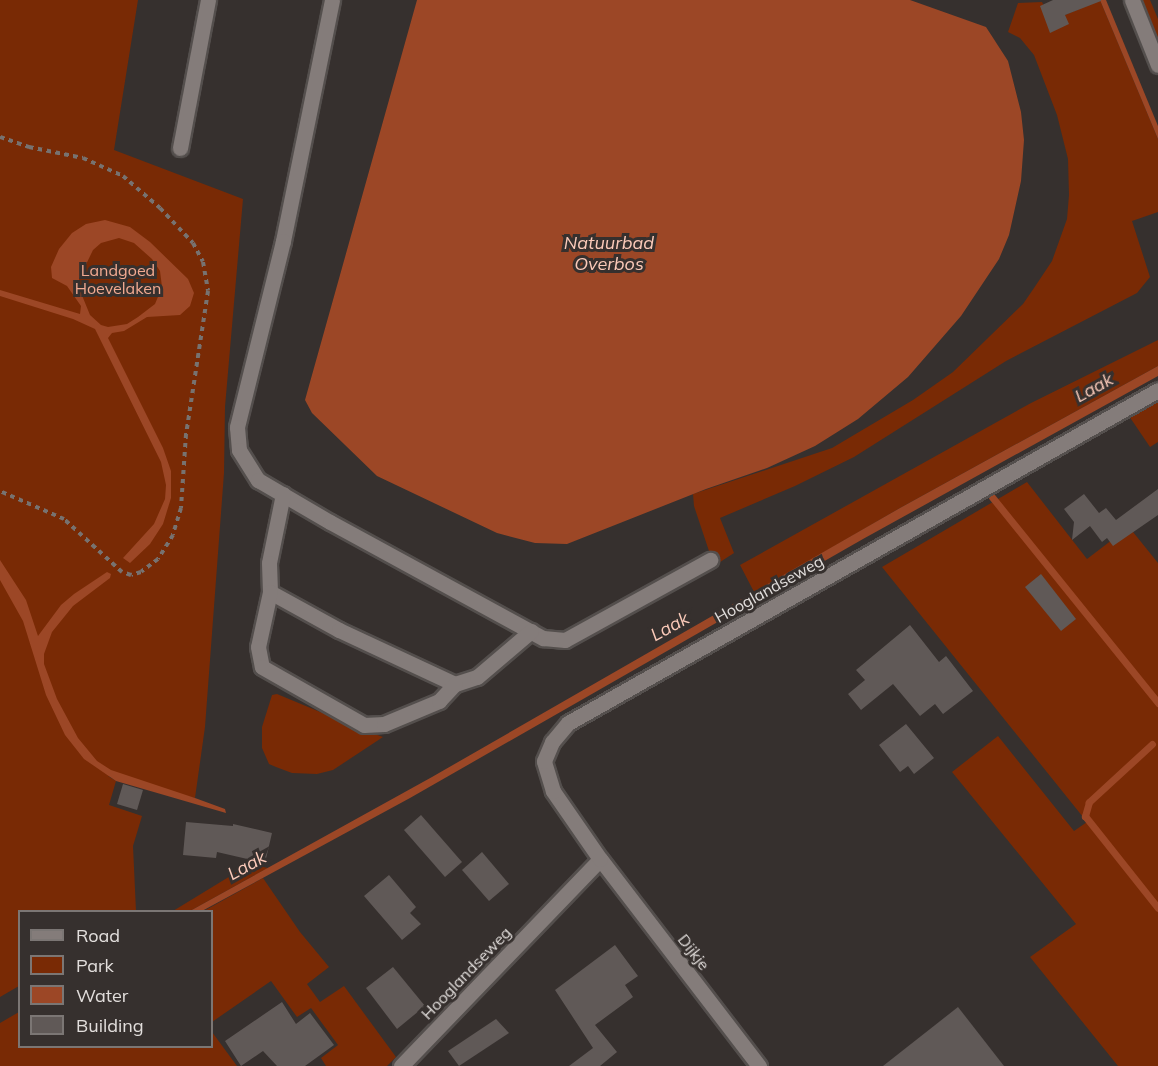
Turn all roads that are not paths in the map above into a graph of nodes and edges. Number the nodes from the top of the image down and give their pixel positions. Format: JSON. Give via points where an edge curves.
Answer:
{"nodes":[{"id":1,"x":208,"y":0,"type":"edge"},
{"id":2,"x":332,"y":0,"type":"edge"},
{"id":3,"x":1132,"y":0,"type":"edge"},
{"id":4,"x":1158,"y":65,"type":"edge"},
{"id":5,"x":180,"y":148,"type":"dead end"},
{"id":6,"x":1158,"y":390,"type":"edge"},
{"id":7,"x":283,"y":494,"type":"junction"},
{"id":8,"x":710,"y":560,"type":"dead end"},
{"id":9,"x":270,"y":592,"type":"junction"},
{"id":10,"x":531,"y":632,"type":"junction"},
{"id":11,"x":454,"y":684,"type":"junction"},
{"id":12,"x":600,"y":859,"type":"junction"},
{"id":13,"x":401,"y":1066,"type":"edge"},
{"id":14,"x":759,"y":1066,"type":"edge"}],
"edges":[{"from":1,"to":5,"type":"street"},
{"from":2,"to":7,"type":"street","via":[[283,241],[237,426],[239,450],[258,480]]},
{"from":3,"to":4,"type":"street"},
{"from":6,"to":12,"type":"street","name":"Hooglandseweg","via":[[568,723],[546,753],[545,771],[553,791]]},
{"from":7,"to":9,"type":"street","via":[[269,563]]},
{"from":7,"to":10,"type":"street"},
{"from":8,"to":10,"type":"street","via":[[566,640],[543,638]]},
{"from":9,"to":11,"type":"street","via":[[339,630]]},
{"from":9,"to":11,"type":"street","via":[[258,647],[262,667],[364,725],[384,724],[439,701]]},
{"from":10,"to":11,"type":"street","via":[[477,677]]},
{"from":12,"to":13,"type":"street","name":"Hooglandseweg"},
{"from":12,"to":14,"type":"street","name":"Dijkje"}]}
